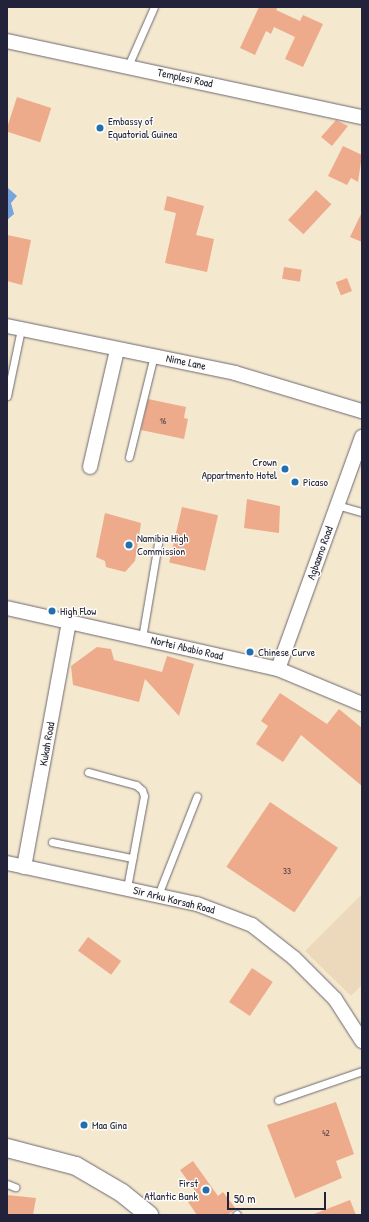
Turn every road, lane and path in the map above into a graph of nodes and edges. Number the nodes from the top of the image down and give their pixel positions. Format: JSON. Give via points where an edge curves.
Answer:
{"nodes":[{"id":1,"x":154,"y":7,"type":"edge"},
{"id":2,"x":7,"y":41,"type":"edge"},
{"id":3,"x":128,"y":66,"type":"junction"},
{"id":4,"x":362,"y":117,"type":"edge"},
{"id":5,"x":7,"y":326,"type":"edge"},
{"id":6,"x":21,"y":329,"type":"junction"},
{"id":7,"x":117,"y":350,"type":"junction"},
{"id":8,"x":154,"y":356,"type":"junction"},
{"id":9,"x":7,"y":396,"type":"edge"},
{"id":10,"x":362,"y":411,"type":"edge"},
{"id":11,"x":362,"y":437,"type":"edge"},
{"id":12,"x":129,"y":457,"type":"dead end"},
{"id":13,"x":90,"y":467,"type":"dead end"},
{"id":14,"x":337,"y":505,"type":"junction"},
{"id":15,"x":362,"y":512,"type":"edge"},
{"id":16,"x":158,"y":543,"type":"dead end"},
{"id":17,"x":7,"y":608,"type":"edge"},
{"id":18,"x":69,"y":622,"type":"junction"},
{"id":19,"x":142,"y":638,"type":"junction"},
{"id":20,"x":278,"y":669,"type":"junction"},
{"id":21,"x":362,"y":704,"type":"edge"},
{"id":22,"x":88,"y":772,"type":"dead end"},
{"id":23,"x":197,"y":796,"type":"dead end"},
{"id":24,"x":52,"y":842,"type":"dead end"},
{"id":25,"x":132,"y":858,"type":"junction"},
{"id":26,"x":7,"y":863,"type":"edge"},
{"id":27,"x":24,"y":867,"type":"junction"},
{"id":28,"x":127,"y":888,"type":"junction"},
{"id":29,"x":158,"y":895,"type":"junction"},
{"id":30,"x":362,"y":1040,"type":"edge"},
{"id":31,"x":362,"y":1071,"type":"edge"},
{"id":32,"x":278,"y":1100,"type":"dead end"},
{"id":33,"x":7,"y":1148,"type":"edge"},
{"id":34,"x":7,"y":1184,"type":"edge"},
{"id":35,"x":15,"y":1187,"type":"dead end"},
{"id":36,"x":149,"y":1215,"type":"edge"}],
"edges":[{"from":1,"to":3,"type":"lane"},
{"from":2,"to":3,"type":"street","name":"Templesi Road"},
{"from":3,"to":4,"type":"street","name":"Templesi Road"},
{"from":5,"to":6,"type":"street","name":"Nime Lane"},
{"from":6,"to":7,"type":"street","name":"Nime Lane"},
{"from":6,"to":9,"type":"lane"},
{"from":7,"to":8,"type":"street","name":"Nime Lane"},
{"from":7,"to":13,"type":"street"},
{"from":8,"to":10,"type":"street","name":"Nime Lane","via":[[275,382]]},
{"from":8,"to":12,"type":"lane"},
{"from":11,"to":14,"type":"street","name":"Agbaamo Road"},
{"from":14,"to":15,"type":"lane"},
{"from":14,"to":20,"type":"street","name":"Agbaamo Road"},
{"from":16,"to":19,"type":"lane"},
{"from":17,"to":18,"type":"street","name":"Nortei Ababio Road"},
{"from":18,"to":19,"type":"street","name":"Nortei Ababio Road"},
{"from":18,"to":27,"type":"street","name":"Kukah Road"},
{"from":19,"to":20,"type":"street","name":"Nortei Ababio Road"},
{"from":20,"to":21,"type":"street","name":"Nortei Ababio Road"},
{"from":22,"to":25,"type":"lane","via":[[136,785],[142,790]]},
{"from":23,"to":29,"type":"lane"},
{"from":24,"to":25,"type":"lane"},
{"from":25,"to":28,"type":"lane"},
{"from":26,"to":27,"type":"street","name":"Sir Arku Korsah Road"},
{"from":27,"to":28,"type":"street","name":"Sir Arku Korsah Road"},
{"from":28,"to":29,"type":"street","name":"Sir Arku Korsah Road"},
{"from":29,"to":30,"type":"street","name":"Sir Arku Korsah Road","via":[[220,911],[252,925],[294,958],[335,999]]},
{"from":31,"to":32,"type":"lane"},
{"from":33,"to":36,"type":"street","via":[[76,1166],[122,1193]]},
{"from":34,"to":35,"type":"lane"}]}
